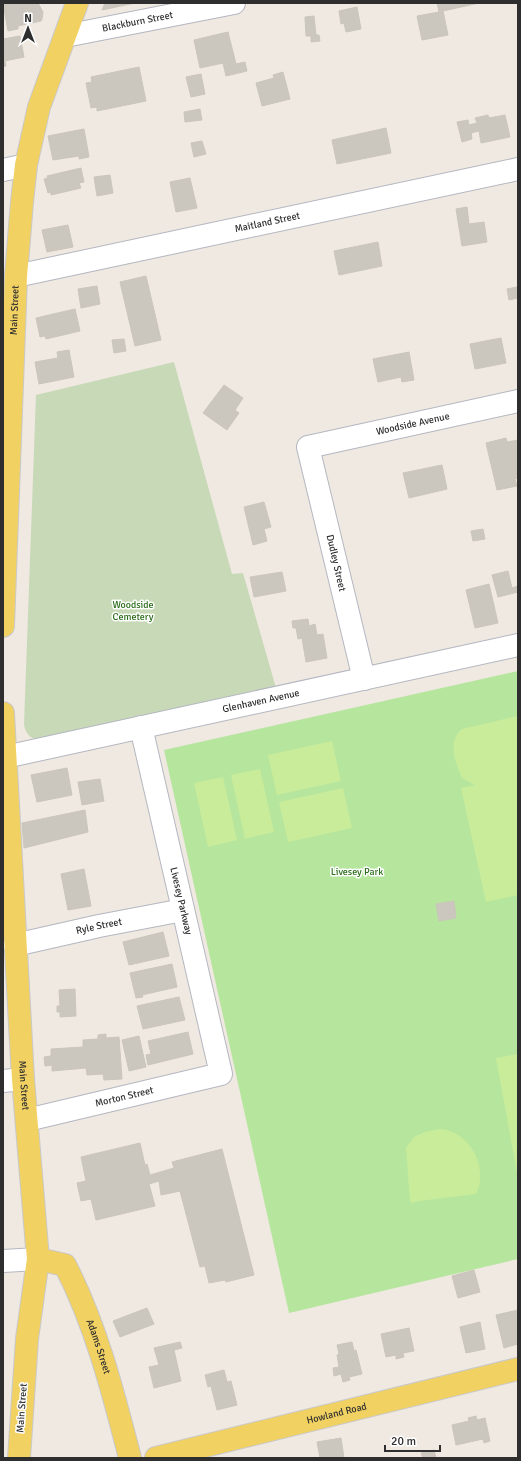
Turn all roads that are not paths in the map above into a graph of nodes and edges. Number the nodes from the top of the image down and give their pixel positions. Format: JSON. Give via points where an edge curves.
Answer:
{"nodes":[{"id":1,"x":77,"y":3,"type":"edge"},
{"id":2,"x":234,"y":3,"type":"edge"},
{"id":3,"x":65,"y":36,"type":"junction"},
{"id":4,"x":26,"y":165,"type":"junction"},
{"id":5,"x":518,"y":169,"type":"edge"},
{"id":6,"x":3,"y":170,"type":"edge"},
{"id":7,"x":16,"y":276,"type":"junction"},
{"id":8,"x":9,"y":312,"type":"edge"},
{"id":9,"x":518,"y":401,"type":"edge"},
{"id":10,"x":308,"y":447,"type":"joint"},
{"id":11,"x":4,"y":517,"type":"edge"},
{"id":12,"x":3,"y":626,"type":"edge"},
{"id":13,"x":518,"y":645,"type":"edge"},
{"id":14,"x":364,"y":679,"type":"junction"},
{"id":15,"x":3,"y":712,"type":"edge"},
{"id":16,"x":141,"y":728,"type":"junction"},
{"id":17,"x":5,"y":757,"type":"junction"},
{"id":18,"x":8,"y":890,"type":"edge"},
{"id":19,"x":183,"y":910,"type":"junction"},
{"id":20,"x":15,"y":945,"type":"junction"},
{"id":21,"x":221,"y":1074,"type":"joint"},
{"id":22,"x":13,"y":1080,"type":"edge"},
{"id":23,"x":27,"y":1120,"type":"junction"},
{"id":24,"x":38,"y":1259,"type":"junction"},
{"id":25,"x":3,"y":1261,"type":"edge"},
{"id":26,"x":518,"y":1369,"type":"edge"},
{"id":27,"x":19,"y":1458,"type":"edge"},
{"id":28,"x":130,"y":1458,"type":"edge"},
{"id":29,"x":156,"y":1458,"type":"edge"}],
"edges":[{"from":1,"to":3,"type":"main road","name":"Main Street"},
{"from":2,"to":3,"type":"street","name":"Blackburn Street"},
{"from":3,"to":4,"type":"main road","name":"Main Street","via":[[39,107]]},
{"from":4,"to":6,"type":"street"},
{"from":4,"to":7,"type":"main road","name":"Main Street"},
{"from":5,"to":7,"type":"street","name":"Maitland Street"},
{"from":7,"to":8,"type":"main road","name":"Main Street"},
{"from":8,"to":11,"type":"main road","name":"Main Street"},
{"from":9,"to":10,"type":"street","name":"Woodside Avenue"},
{"from":10,"to":14,"type":"street","name":"Dudley Street"},
{"from":11,"to":12,"type":"main road","name":"Main Street"},
{"from":13,"to":14,"type":"street","name":"Glenhaven Avenue"},
{"from":14,"to":16,"type":"street","name":"Glenhaven Avenue"},
{"from":15,"to":17,"type":"main road","name":"Main Street"},
{"from":16,"to":17,"type":"street","name":"Glenhaven Avenue"},
{"from":16,"to":19,"type":"street","name":"Livesey Parkway"},
{"from":17,"to":18,"type":"main road","name":"Main Street"},
{"from":18,"to":20,"type":"main road","name":"Main Street"},
{"from":19,"to":20,"type":"street","name":"Ryle Street"},
{"from":19,"to":21,"type":"street","name":"Livesey Parkway"},
{"from":20,"to":22,"type":"main road","name":"Main Street"},
{"from":21,"to":23,"type":"street","name":"Morton Street"},
{"from":22,"to":23,"type":"main road","name":"Main Street"},
{"from":23,"to":24,"type":"main road","name":"Main Street"},
{"from":24,"to":25,"type":"street"},
{"from":24,"to":27,"type":"main road","name":"Main Street","via":[[27,1338]]},
{"from":24,"to":28,"type":"main road","name":"Adams Street","via":[[65,1265],[78,1291],[110,1384]]},
{"from":26,"to":29,"type":"main road","name":"Howland Road"}]}
